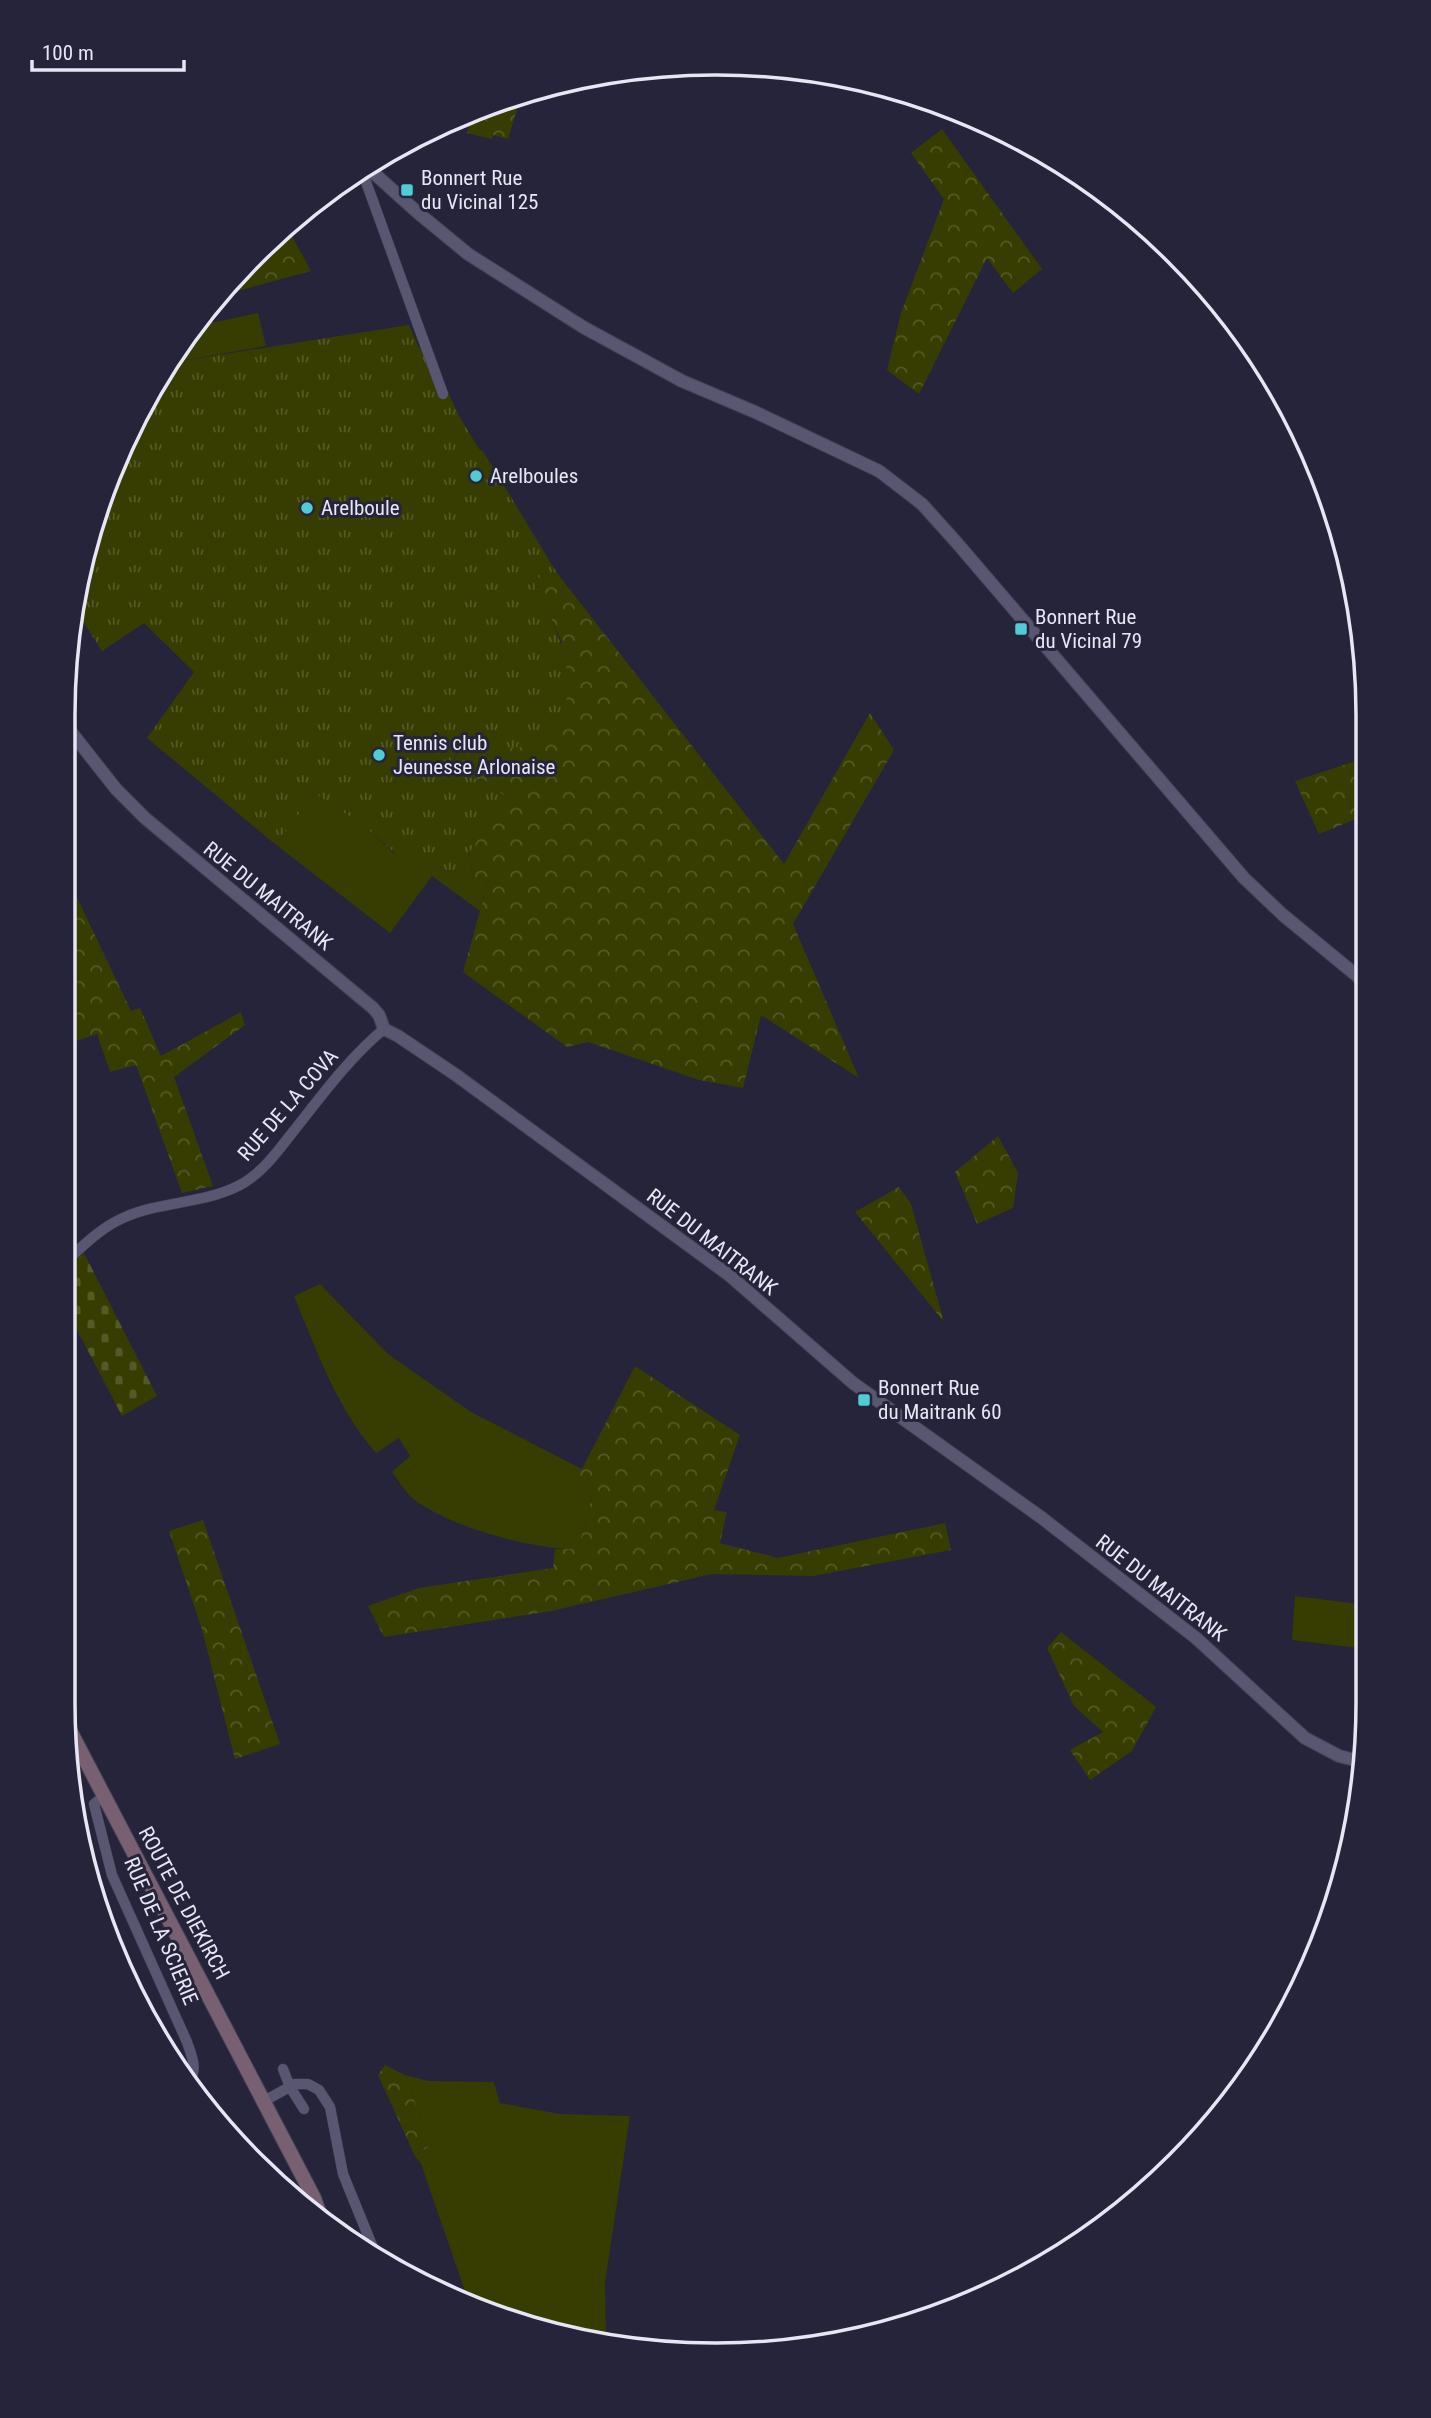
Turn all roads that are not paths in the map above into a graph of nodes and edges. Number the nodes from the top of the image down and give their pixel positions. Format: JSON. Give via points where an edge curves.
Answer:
{"nodes":[{"id":1,"x":374,"y":175,"type":"edge"},
{"id":2,"x":366,"y":179,"type":"edge"},
{"id":3,"x":443,"y":394,"type":"dead end"},
{"id":4,"x":75,"y":737,"type":"edge"},
{"id":5,"x":1356,"y":976,"type":"edge"},
{"id":6,"x":384,"y":1029,"type":"junction"},
{"id":7,"x":75,"y":1253,"type":"edge"},
{"id":8,"x":77,"y":1744,"type":"edge"},
{"id":9,"x":1353,"y":1759,"type":"edge"},
{"id":10,"x":104,"y":1796,"type":"junction"},
{"id":11,"x":283,"y":2069,"type":"dead end"},
{"id":12,"x":194,"y":2073,"type":"edge"},
{"id":13,"x":290,"y":2087,"type":"junction"},
{"id":14,"x":264,"y":2101,"type":"junction"},
{"id":15,"x":303,"y":2109,"type":"dead end"},
{"id":16,"x":312,"y":2199,"type":"edge"},
{"id":17,"x":371,"y":2242,"type":"edge"}],
"edges":[{"from":1,"to":5,"type":"street","via":[[468,254],[583,327],[682,381],[860,460],[910,493],[1244,878]]},
{"from":2,"to":3,"type":"street"},
{"from":4,"to":6,"type":"street","name":"RUE DU MAITRANK","via":[[145,818],[373,1008]]},
{"from":6,"to":7,"type":"street","name":"RUE DE LA COVA","via":[[342,1072],[278,1152],[241,1185],[121,1218]]},
{"from":6,"to":9,"type":"street","name":"RUE DU MAITRANK","via":[[456,1075],[729,1275],[863,1390],[1042,1518],[1196,1638],[1305,1738]]},
{"from":8,"to":10,"type":"main road","name":"ROUTE DE DIEKIRCH"},
{"from":10,"to":12,"type":"street","name":"RUE DE LA SCIERIE","via":[[94,1804],[112,1875],[187,2042]]},
{"from":10,"to":14,"type":"main road","name":"ROUTE DE DIEKIRCH"},
{"from":11,"to":13,"type":"street"},
{"from":13,"to":14,"type":"street"},
{"from":13,"to":15,"type":"street"},
{"from":13,"to":17,"type":"street","via":[[308,2084],[319,2090],[330,2107],[343,2174]]},
{"from":14,"to":16,"type":"main road","name":"ROUTE DE DIEKIRCH"}]}
